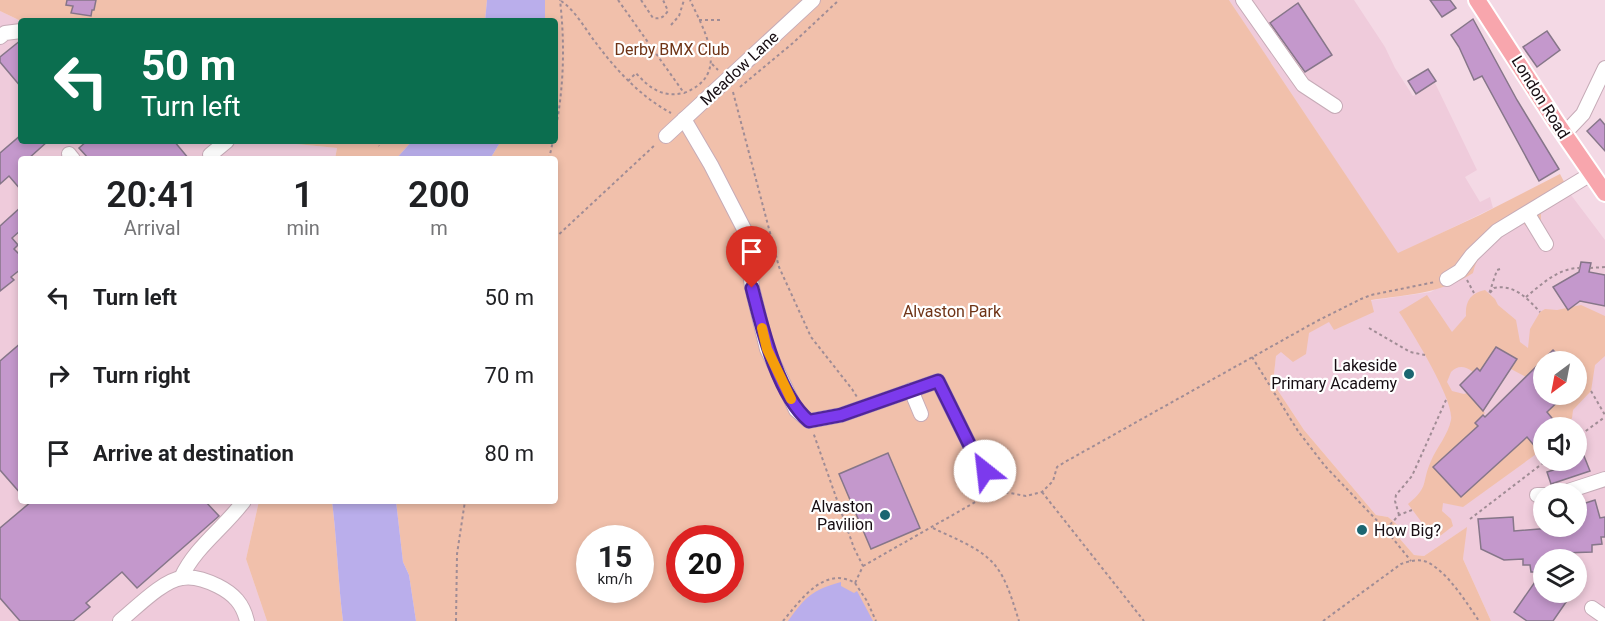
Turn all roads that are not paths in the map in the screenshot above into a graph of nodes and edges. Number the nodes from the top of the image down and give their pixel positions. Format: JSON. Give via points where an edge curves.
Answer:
{"nodes":[{"id":1,"x":813,"y":0,"type":"edge"},
{"id":2,"x":1243,"y":0,"type":"edge"},
{"id":3,"x":1477,"y":0,"type":"edge"},
{"id":4,"x":18,"y":31,"type":"edge"},
{"id":5,"x":0,"y":37,"type":"edge"},
{"id":6,"x":1605,"y":68,"type":"edge"},
{"id":7,"x":1335,"y":106,"type":"dead end"},
{"id":8,"x":684,"y":119,"type":"junction"},
{"id":9,"x":1564,"y":134,"type":"junction"},
{"id":10,"x":666,"y":135,"type":"road end"},
{"id":11,"x":223,"y":144,"type":"edge"},
{"id":12,"x":209,"y":156,"type":"edge"},
{"id":13,"x":1591,"y":174,"type":"junction"},
{"id":14,"x":1605,"y":194,"type":"edge"},
{"id":15,"x":1528,"y":213,"type":"junction"},
{"id":16,"x":1546,"y":244,"type":"dead end"},
{"id":17,"x":1447,"y":279,"type":"road end"},
{"id":18,"x":911,"y":390,"type":"junction"},
{"id":19,"x":921,"y":414,"type":"dead end"},
{"id":20,"x":985,"y":471,"type":"dead end"},
{"id":21,"x":1605,"y":479,"type":"edge"},
{"id":22,"x":1587,"y":485,"type":"edge"},
{"id":23,"x":242,"y":504,"type":"edge"},
{"id":24,"x":181,"y":578,"type":"junction"},
{"id":25,"x":1592,"y":608,"type":"dead end"},
{"id":26,"x":1605,"y":617,"type":"edge"},
{"id":27,"x":120,"y":621,"type":"edge"},
{"id":28,"x":247,"y":621,"type":"edge"}],
"edges":[{"from":1,"to":8,"type":"street","name":"Meadow Lane"},
{"from":2,"to":7,"type":"street","via":[[1302,85]]},
{"from":3,"to":9,"type":"main road","name":"London Road"},
{"from":4,"to":5,"type":"street"},
{"from":6,"to":9,"type":"street","via":[[1583,114]]},
{"from":8,"to":10,"type":"street","name":"Meadow Lane"},
{"from":8,"to":18,"type":"street","via":[[744,229],[752,288],[767,349],[796,410],[809,421],[841,415]]},
{"from":9,"to":13,"type":"main road","name":"London Road"},
{"from":11,"to":12,"type":"street"},
{"from":13,"to":14,"type":"main road","name":"London Road"},
{"from":13,"to":15,"type":"street"},
{"from":15,"to":16,"type":"street"},
{"from":15,"to":17,"type":"street","via":[[1493,234],[1460,271]]},
{"from":18,"to":19,"type":"street"},
{"from":18,"to":20,"type":"street","via":[[938,381]]},
{"from":21,"to":22,"type":"street"},
{"from":23,"to":24,"type":"street","via":[[189,561]]},
{"from":24,"to":27,"type":"street","via":[[160,588]]},
{"from":24,"to":28,"type":"street","via":[[202,580],[225,590],[241,605]]},
{"from":25,"to":26,"type":"street"}]}
